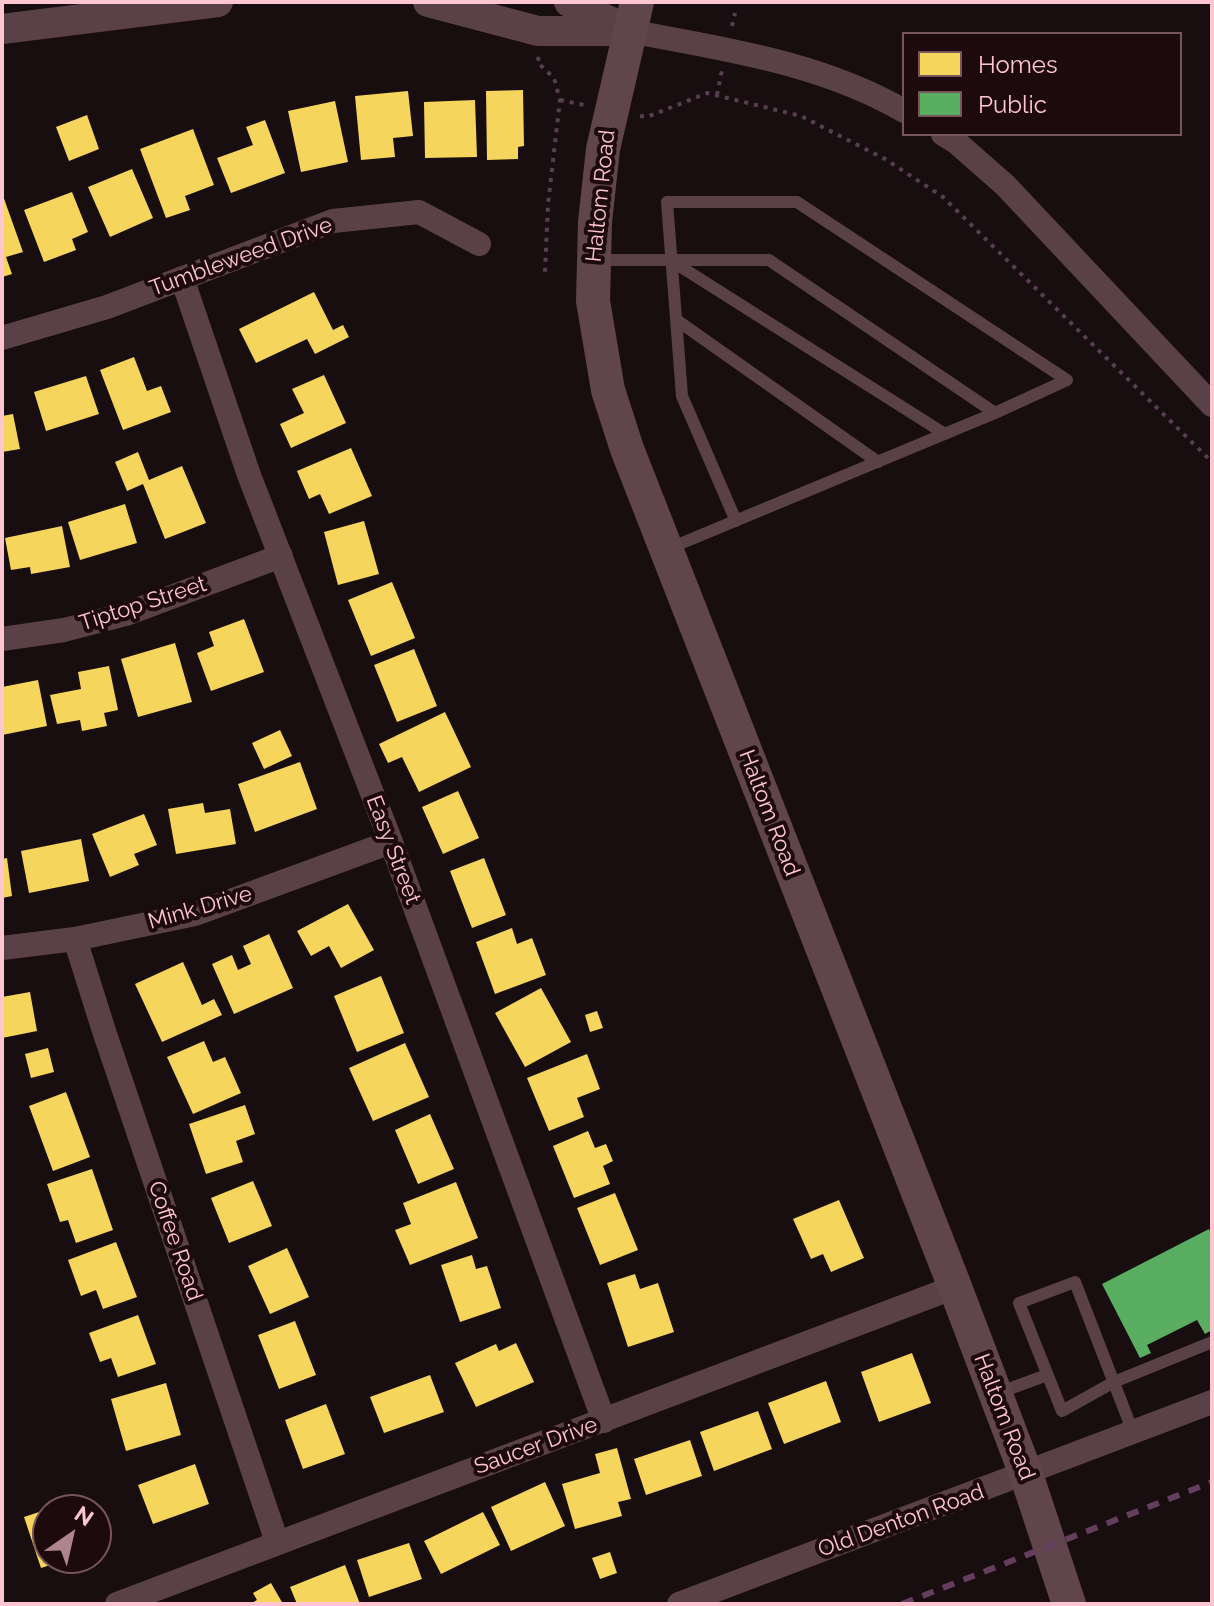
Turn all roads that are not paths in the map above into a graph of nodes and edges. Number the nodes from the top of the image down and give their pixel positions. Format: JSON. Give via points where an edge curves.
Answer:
{"nodes":[{"id":1,"x":218,"y":2,"type":"edge"},
{"id":2,"x":428,"y":2,"type":"edge"},
{"id":3,"x":569,"y":2,"type":"edge"},
{"id":4,"x":51,"y":13,"type":"edge"},
{"id":5,"x":633,"y":16,"type":"edge"},
{"id":6,"x":2,"y":29,"type":"edge"},
{"id":7,"x":902,"y":110,"type":"edge"},
{"id":8,"x":945,"y":136,"type":"edge"},
{"id":9,"x":479,"y":244,"type":"dead end"},
{"id":10,"x":594,"y":260,"type":"junction"},
{"id":11,"x":670,"y":260,"type":"junction"},
{"id":12,"x":182,"y":278,"type":"junction"},
{"id":13,"x":678,"y":321,"type":"junction"},
{"id":14,"x":2,"y":338,"type":"edge"},
{"id":15,"x":1212,"y":405,"type":"edge"},
{"id":16,"x":995,"y":413,"type":"junction"},
{"id":17,"x":945,"y":434,"type":"junction"},
{"id":18,"x":878,"y":462,"type":"junction"},
{"id":19,"x":736,"y":521,"type":"junction"},
{"id":20,"x":666,"y":549,"type":"junction"},
{"id":21,"x":281,"y":556,"type":"junction"},
{"id":22,"x":2,"y":639,"type":"edge"},
{"id":23,"x":391,"y":842,"type":"junction"},
{"id":24,"x":75,"y":939,"type":"junction"},
{"id":25,"x":2,"y":948,"type":"edge"},
{"id":26,"x":955,"y":1287,"type":"junction"},
{"id":27,"x":1212,"y":1342,"type":"edge"},
{"id":28,"x":1047,"y":1375,"type":"junction"},
{"id":29,"x":1114,"y":1382,"type":"junction"},
{"id":30,"x":995,"y":1394,"type":"junction"},
{"id":31,"x":1212,"y":1402,"type":"edge"},
{"id":32,"x":604,"y":1421,"type":"junction"},
{"id":33,"x":1133,"y":1432,"type":"junction"},
{"id":34,"x":1026,"y":1474,"type":"junction"},
{"id":35,"x":277,"y":1542,"type":"junction"},
{"id":36,"x":117,"y":1604,"type":"edge"},
{"id":37,"x":679,"y":1604,"type":"edge"},
{"id":38,"x":1069,"y":1604,"type":"edge"}],
"edges":[{"from":1,"to":4,"type":"street"},
{"from":2,"to":5,"type":"street","via":[[538,31]]},
{"from":3,"to":5,"type":"street"},
{"from":4,"to":6,"type":"street"},
{"from":5,"to":7,"type":"street","via":[[797,66]]},
{"from":5,"to":10,"type":"main road","name":"Haltom Road","via":[[603,149]]},
{"from":8,"to":15,"type":"street","via":[[1005,185]]},
{"from":9,"to":12,"type":"street","name":"Tumbleweed Drive","via":[[419,212],[333,221]]},
{"from":10,"to":11,"type":"lane"},
{"from":10,"to":20,"type":"main road","name":"Haltom Road","via":[[593,301],[608,390]]},
{"from":11,"to":13,"type":"lane"},
{"from":11,"to":16,"type":"lane","via":[[769,260]]},
{"from":11,"to":16,"type":"lane","via":[[667,202],[797,202],[1067,380]]},
{"from":11,"to":17,"type":"lane"},
{"from":12,"to":14,"type":"street","name":"Tumbleweed Drive"},
{"from":12,"to":21,"type":"street","name":"Easy Street"},
{"from":13,"to":18,"type":"lane"},
{"from":13,"to":19,"type":"lane","via":[[682,396]]},
{"from":16,"to":17,"type":"lane"},
{"from":17,"to":18,"type":"lane"},
{"from":18,"to":19,"type":"lane"},
{"from":19,"to":20,"type":"lane"},
{"from":20,"to":26,"type":"main road","name":"Haltom Road"},
{"from":21,"to":22,"type":"street","name":"Tiptop Street","via":[[126,614]]},
{"from":21,"to":23,"type":"street","name":"Easy Street"},
{"from":23,"to":24,"type":"street","name":"Mink Drive","via":[[195,914]]},
{"from":23,"to":32,"type":"street","name":"Easy Street"},
{"from":24,"to":25,"type":"street","name":"Mink Drive"},
{"from":24,"to":35,"type":"street","name":"Coffee Road"},
{"from":26,"to":30,"type":"main road","name":"Haltom Road"},
{"from":26,"to":32,"type":"street","name":"Saucer Drive"},
{"from":27,"to":29,"type":"lane"},
{"from":28,"to":29,"type":"lane","via":[[1062,1411]]},
{"from":28,"to":29,"type":"lane","via":[[1019,1303],[1075,1282]]},
{"from":28,"to":30,"type":"lane"},
{"from":29,"to":33,"type":"lane"},
{"from":30,"to":34,"type":"main road","name":"Haltom Road"},
{"from":31,"to":33,"type":"street","name":"Old Denton Road"},
{"from":32,"to":35,"type":"street","name":"Saucer Drive"},
{"from":33,"to":34,"type":"street","name":"Old Denton Road"},
{"from":34,"to":37,"type":"street","name":"Old Denton Road"},
{"from":34,"to":38,"type":"main road","name":"Haltom Road"},
{"from":35,"to":36,"type":"street","name":"Saucer Drive"}]}
